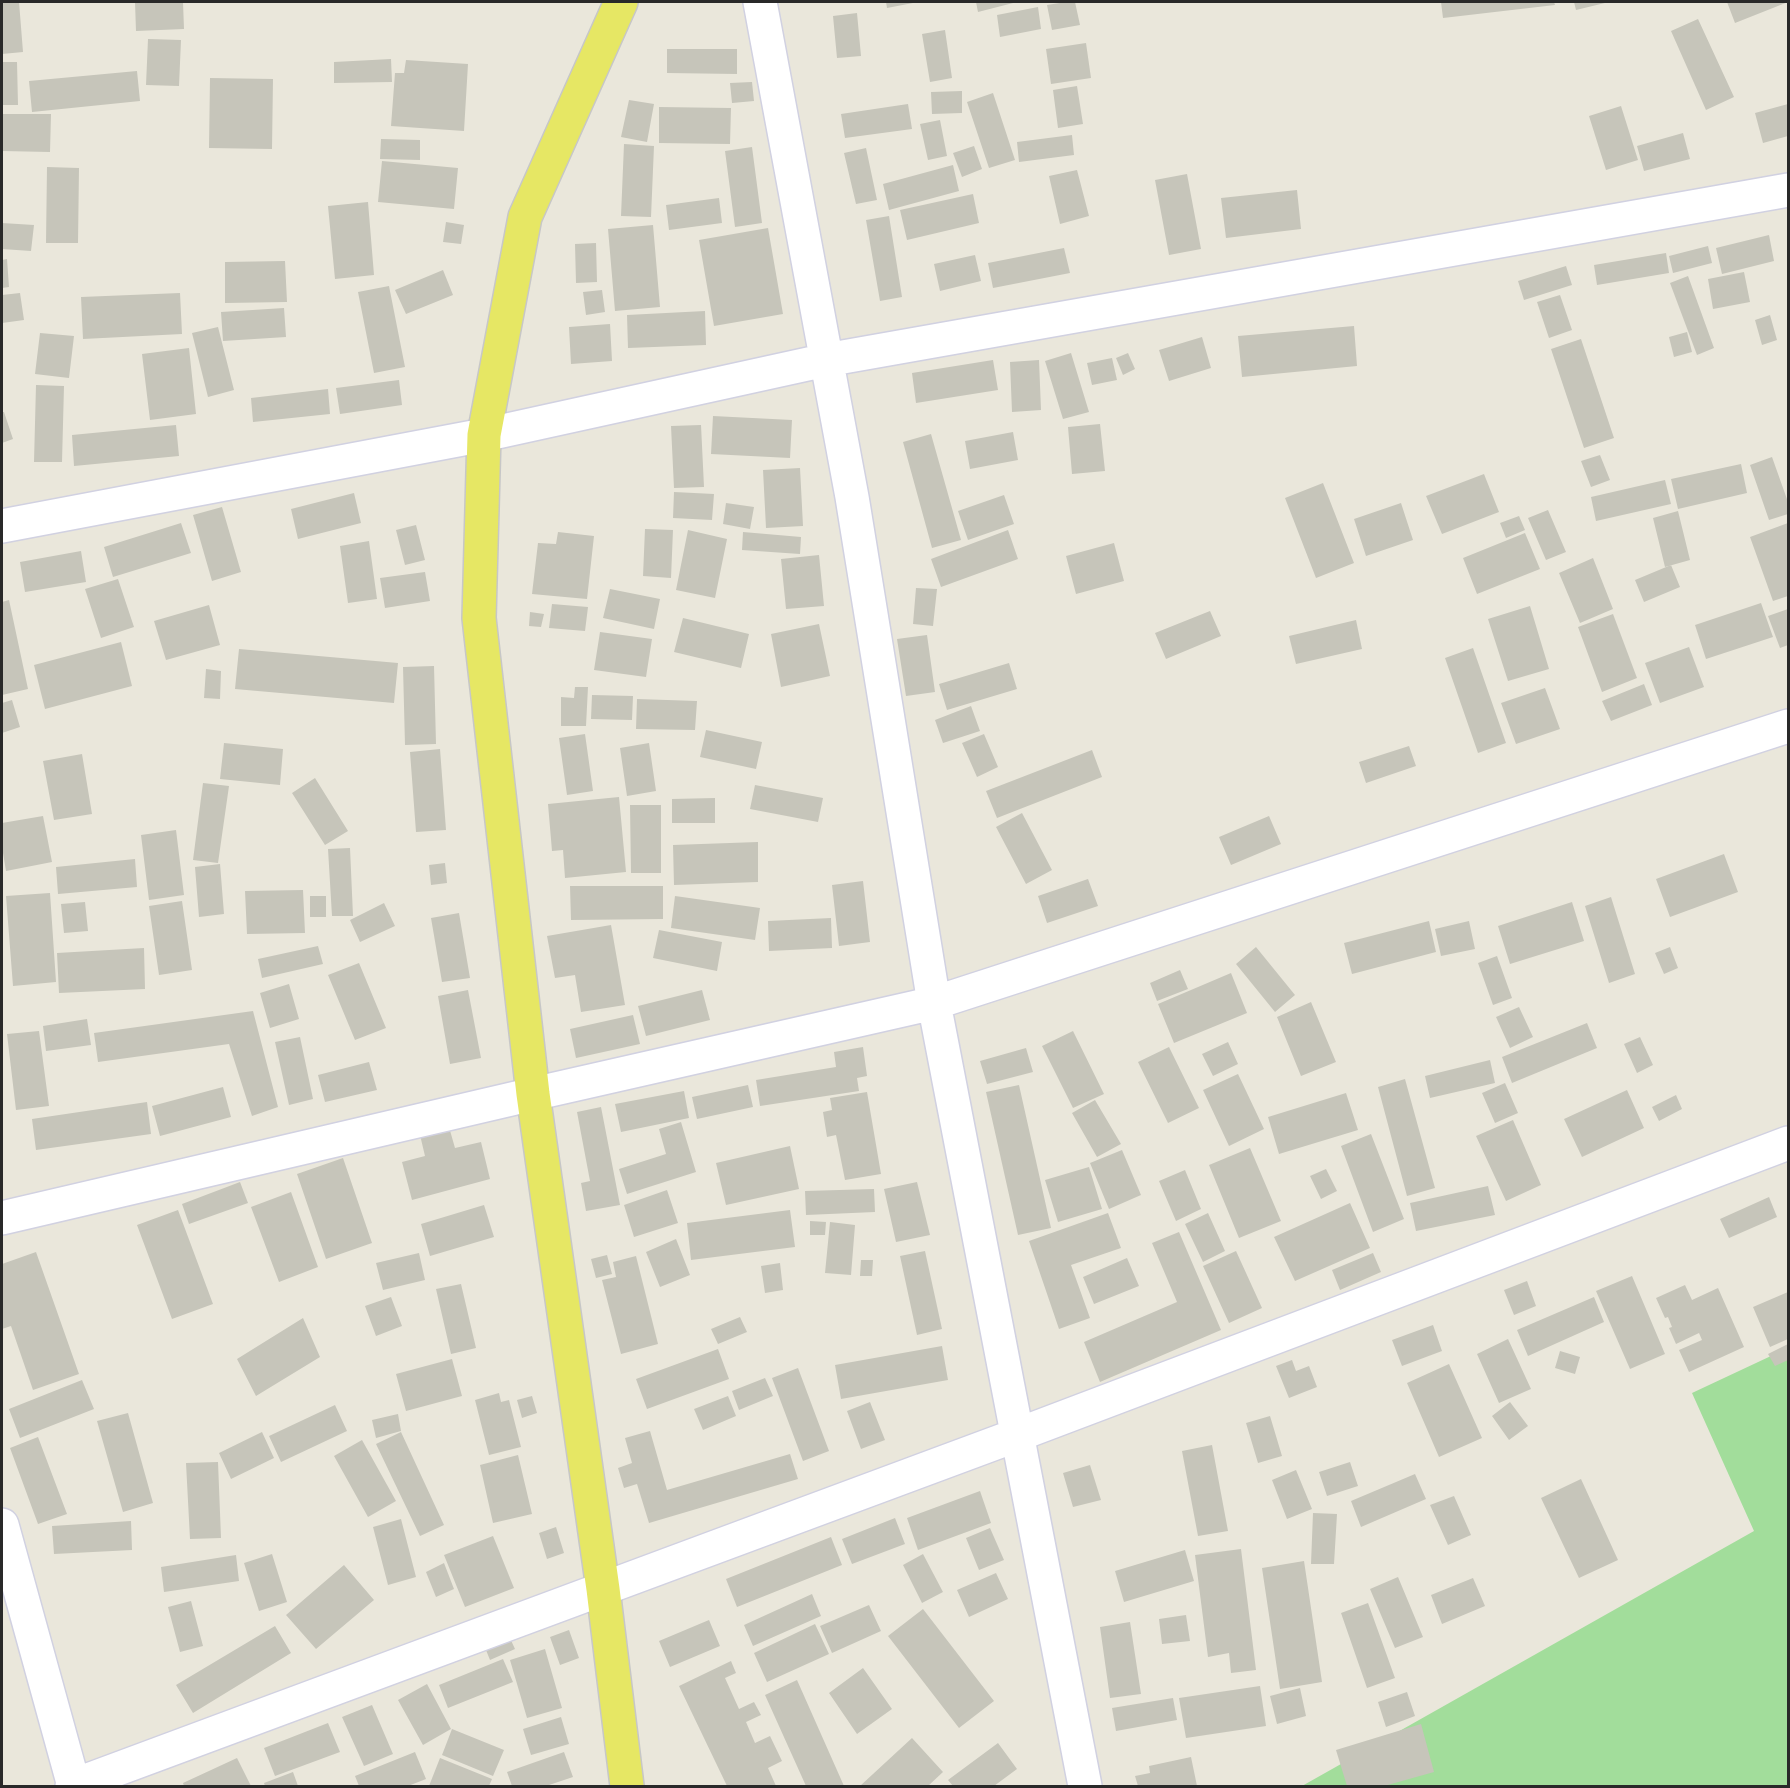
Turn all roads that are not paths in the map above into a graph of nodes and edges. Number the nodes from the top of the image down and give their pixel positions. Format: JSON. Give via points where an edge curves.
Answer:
{"nodes":[{"id":1,"x":621,"y":2,"type":"edge"},
{"id":2,"x":760,"y":2,"type":"edge"},
{"id":3,"x":1788,"y":190,"type":"edge"},
{"id":4,"x":826,"y":360,"type":"junction"},
{"id":5,"x":484,"y":435,"type":"junction"},
{"id":6,"x":2,"y":526,"type":"edge"},
{"id":7,"x":1788,"y":726,"type":"edge"},
{"id":8,"x":934,"y":1003,"type":"junction"},
{"id":9,"x":532,"y":1094,"type":"junction"},
{"id":10,"x":1788,"y":1143,"type":"edge"},
{"id":11,"x":2,"y":1218,"type":"edge"},
{"id":12,"x":1017,"y":1435,"type":"junction"},
{"id":13,"x":2,"y":1525,"type":"edge"},
{"id":14,"x":603,"y":1589,"type":"junction"},
{"id":15,"x":73,"y":1786,"type":"edge"},
{"id":16,"x":627,"y":1786,"type":"edge"},
{"id":17,"x":1085,"y":1786,"type":"edge"}],
"edges":[{"from":1,"to":5,"type":"main road","via":[[525,217]]},
{"from":2,"to":4,"type":"street"},
{"from":3,"to":4,"type":"street"},
{"from":4,"to":5,"type":"street"},
{"from":4,"to":8,"type":"street"},
{"from":5,"to":6,"type":"street"},
{"from":5,"to":9,"type":"main road","via":[[479,618]]},
{"from":7,"to":8,"type":"street"},
{"from":8,"to":9,"type":"street"},
{"from":8,"to":12,"type":"street"},
{"from":9,"to":11,"type":"street"},
{"from":9,"to":14,"type":"main road"},
{"from":10,"to":12,"type":"street"},
{"from":12,"to":14,"type":"street"},
{"from":12,"to":17,"type":"street"},
{"from":13,"to":15,"type":"street"},
{"from":14,"to":15,"type":"street"},
{"from":14,"to":16,"type":"main road"}]}
